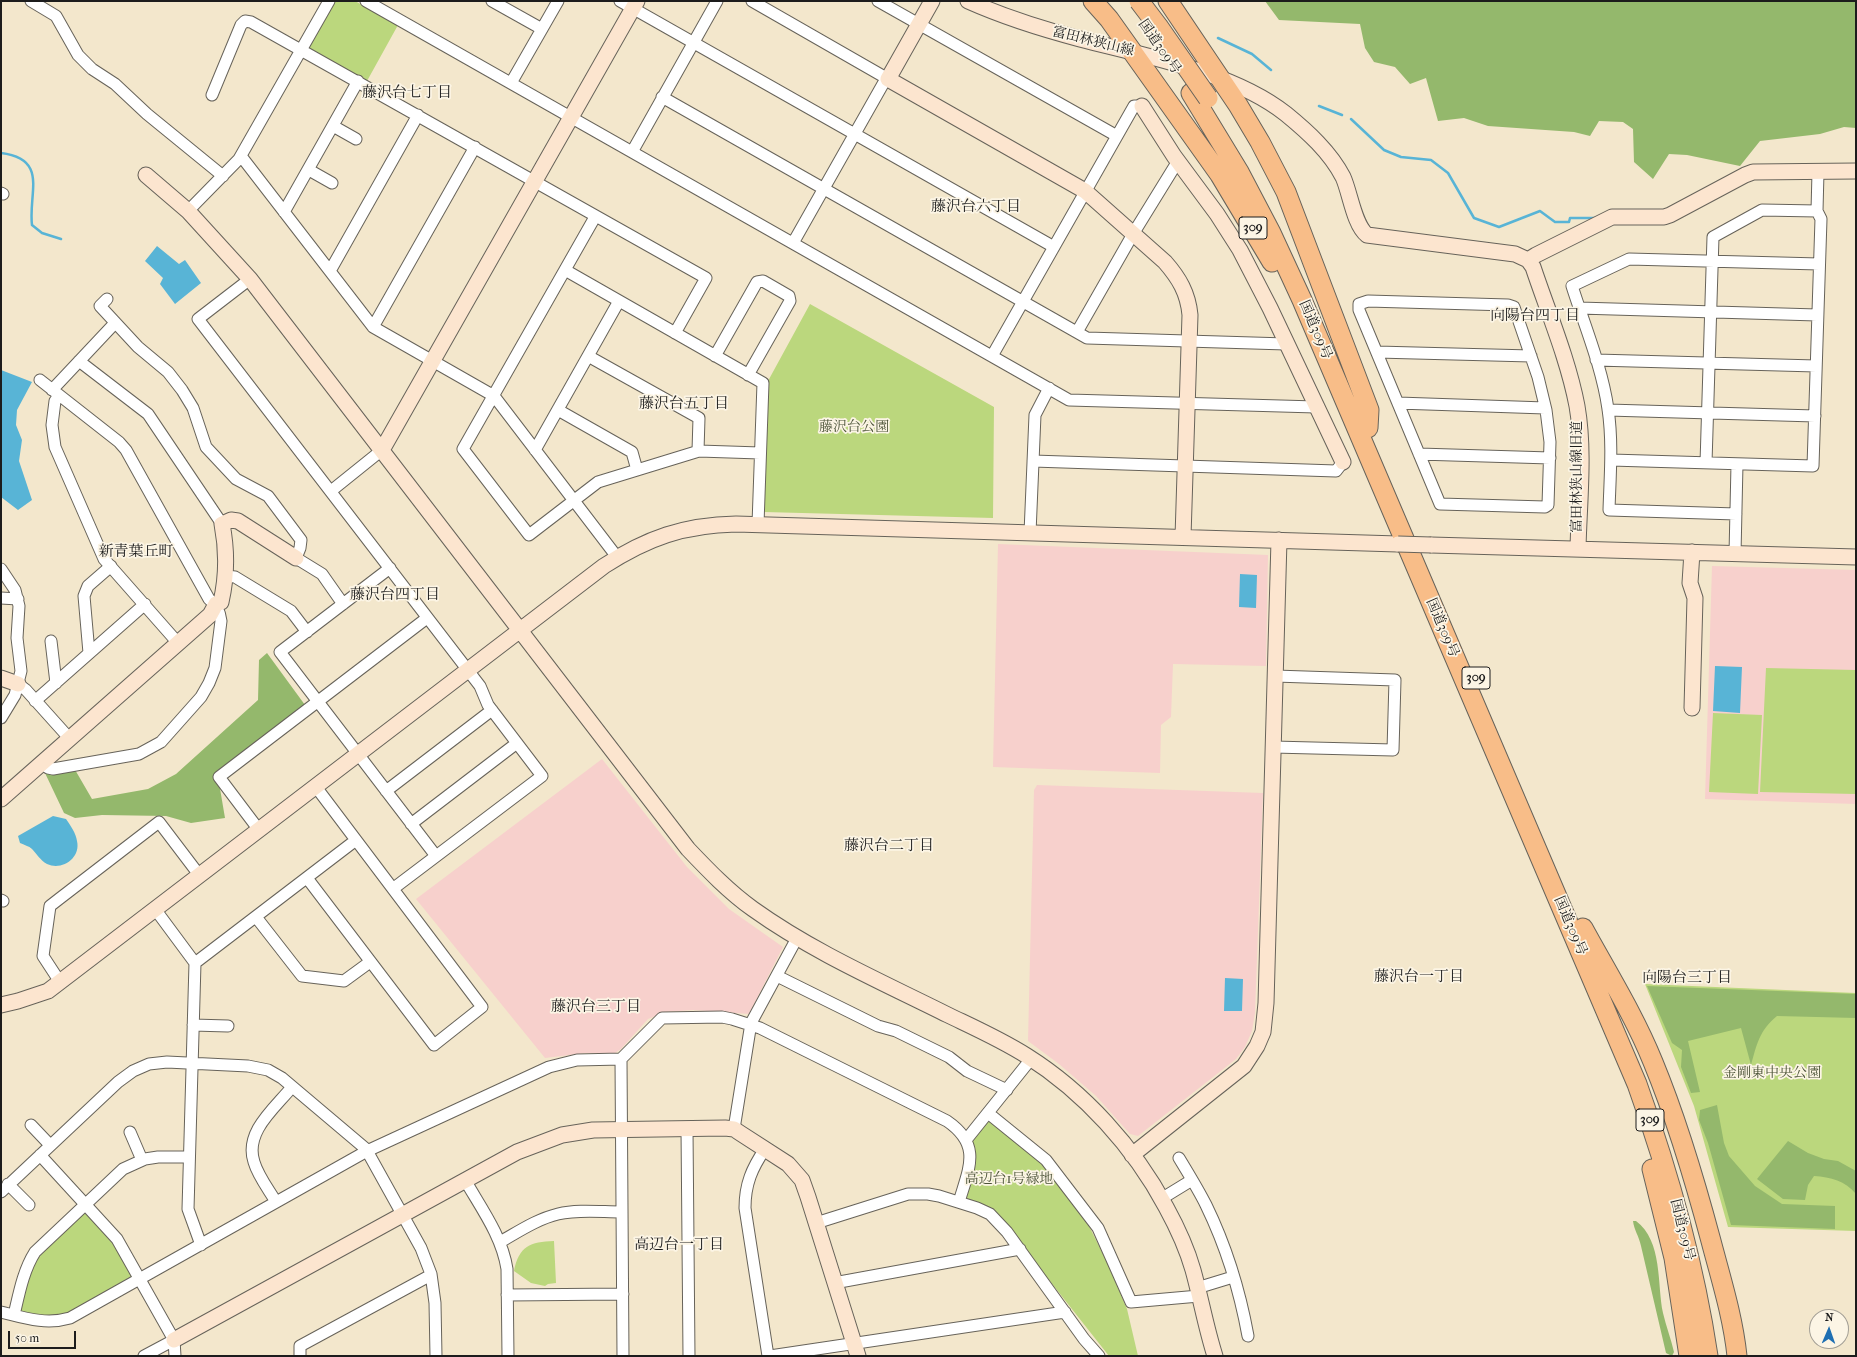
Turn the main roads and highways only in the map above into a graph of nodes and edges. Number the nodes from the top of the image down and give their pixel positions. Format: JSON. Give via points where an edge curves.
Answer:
{"nodes":[{"id":1,"x":1093,"y":1,"type":"edge"},
{"id":2,"x":1126,"y":1,"type":"edge"},
{"id":3,"x":1139,"y":1,"type":"edge"},
{"id":4,"x":1168,"y":1,"type":"edge"},
{"id":5,"x":1199,"y":96,"type":"junction"},
{"id":6,"x":1361,"y":423,"type":"junction"},
{"id":7,"x":1557,"y":894,"type":"junction"},
{"id":8,"x":1583,"y":928,"type":"junction"},
{"id":9,"x":1689,"y":1356,"type":"edge"},
{"id":10,"x":1708,"y":1356,"type":"edge"},
{"id":11,"x":1719,"y":1356,"type":"edge"},
{"id":12,"x":1737,"y":1356,"type":"edge"}],
"edges":[{"from":1,"to":6,"type":"highway","number":"309","via":[[1211,163],[1253,229]]},
{"from":2,"to":5,"type":"highway","name":"国道309号","number":"309"},
{"from":3,"to":5,"type":"highway","name":"国道309号","number":"309","bridge":true,"via":[[1158,26]]},
{"from":4,"to":6,"type":"highway","number":"309","via":[[1260,142],[1286,192],[1369,410]]},
{"from":5,"to":6,"type":"highway","name":"国道309号","number":"309","via":[[1257,182],[1286,240]]},
{"from":6,"to":7,"type":"highway","name":"国道309号","number":"309"},
{"from":6,"to":8,"type":"highway","name":"国道309号","number":"309"},
{"from":7,"to":9,"type":"highway","number":"309","via":[[1570,942],[1601,1013],[1655,1178],[1680,1292]]},
{"from":7,"to":10,"type":"highway","name":"国道309号","number":"309","via":[[1637,1084],[1659,1148],[1689,1256]]},
{"from":8,"to":11,"type":"highway","name":"国道309号","number":"309","via":[[1647,1081],[1674,1159],[1699,1251]]},
{"from":8,"to":12,"type":"highway","number":"309","via":[[1622,997],[1653,1062],[1683,1145],[1722,1280]]}]}
